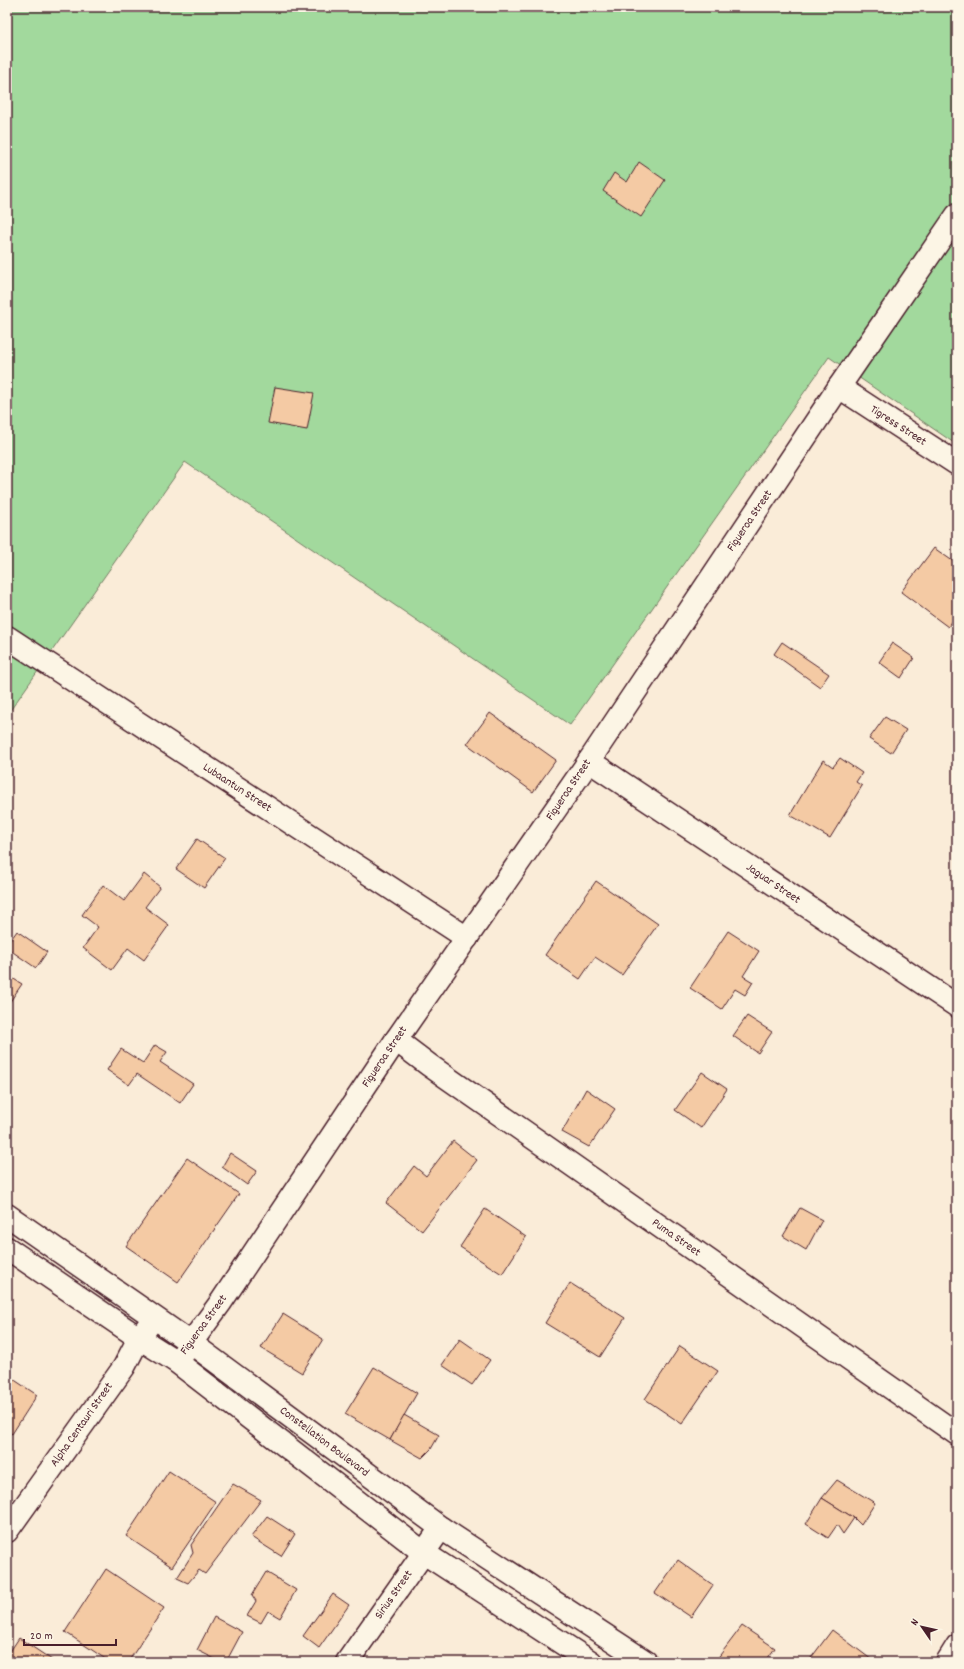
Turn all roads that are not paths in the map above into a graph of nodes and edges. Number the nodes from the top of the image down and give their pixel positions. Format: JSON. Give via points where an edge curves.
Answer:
{"nodes":[{"id":1,"x":957,"y":215,"type":"edge"},
{"id":2,"x":839,"y":387,"type":"junction"},
{"id":3,"x":957,"y":464,"type":"edge"},
{"id":4,"x":7,"y":637,"type":"edge"},
{"id":5,"x":589,"y":761,"type":"junction"},
{"id":6,"x":467,"y":938,"type":"junction"},
{"id":7,"x":957,"y":1006,"type":"edge"},
{"id":8,"x":396,"y":1040,"type":"junction"},
{"id":9,"x":7,"y":1215,"type":"edge"},
{"id":10,"x":7,"y":1248,"type":"edge"},
{"id":11,"x":154,"y":1318,"type":"junction"},
{"id":12,"x":139,"y":1338,"type":"junction"},
{"id":13,"x":191,"y":1343,"type":"junction"},
{"id":14,"x":177,"y":1362,"type":"junction"},
{"id":15,"x":957,"y":1434,"type":"edge"},
{"id":16,"x":441,"y":1528,"type":"junction"},
{"id":17,"x":7,"y":1531,"type":"edge"},
{"id":18,"x":424,"y":1553,"type":"junction"},
{"id":19,"x":957,"y":1646,"type":"edge"},
{"id":20,"x":347,"y":1662,"type":"edge"},
{"id":21,"x":591,"y":1662,"type":"edge"},
{"id":22,"x":646,"y":1662,"type":"edge"},
{"id":23,"x":947,"y":1662,"type":"edge"}],
"edges":[{"from":1,"to":2,"type":"street","name":"Figueroa Street"},
{"from":2,"to":3,"type":"street","name":"Tigress Street"},
{"from":2,"to":5,"type":"street","name":"Figueroa Street"},
{"from":4,"to":6,"type":"street","name":"Lubaantun Street"},
{"from":5,"to":6,"type":"street","name":"Figueroa Street"},
{"from":5,"to":7,"type":"street","name":"Jaguar Street"},
{"from":6,"to":8,"type":"street","name":"Figueroa Street"},
{"from":8,"to":13,"type":"street","name":"Figueroa Street","via":[[226,1296]]},
{"from":8,"to":15,"type":"street","name":"Puma Street"},
{"from":9,"to":11,"type":"street","name":"Constellation Boulevard"},
{"from":10,"to":12,"type":"street"},
{"from":11,"to":12,"type":"street","name":"Alpha Centauri Street"},
{"from":11,"to":13,"type":"street","name":"Constellation Boulevard"},
{"from":12,"to":14,"type":"street"},
{"from":12,"to":17,"type":"street","name":"Alpha Centauri Street","via":[[124,1367]]},
{"from":13,"to":14,"type":"street","name":"Figueroa Street"},
{"from":13,"to":16,"type":"street","name":"Constellation Boulevard"},
{"from":14,"to":18,"type":"street"},
{"from":16,"to":18,"type":"street","name":"Sirius Street"},
{"from":16,"to":22,"type":"street","name":"Constellation Boulevard"},
{"from":18,"to":20,"type":"street","name":"Sirius Street"},
{"from":18,"to":21,"type":"street"},
{"from":19,"to":23,"type":"street"}]}
